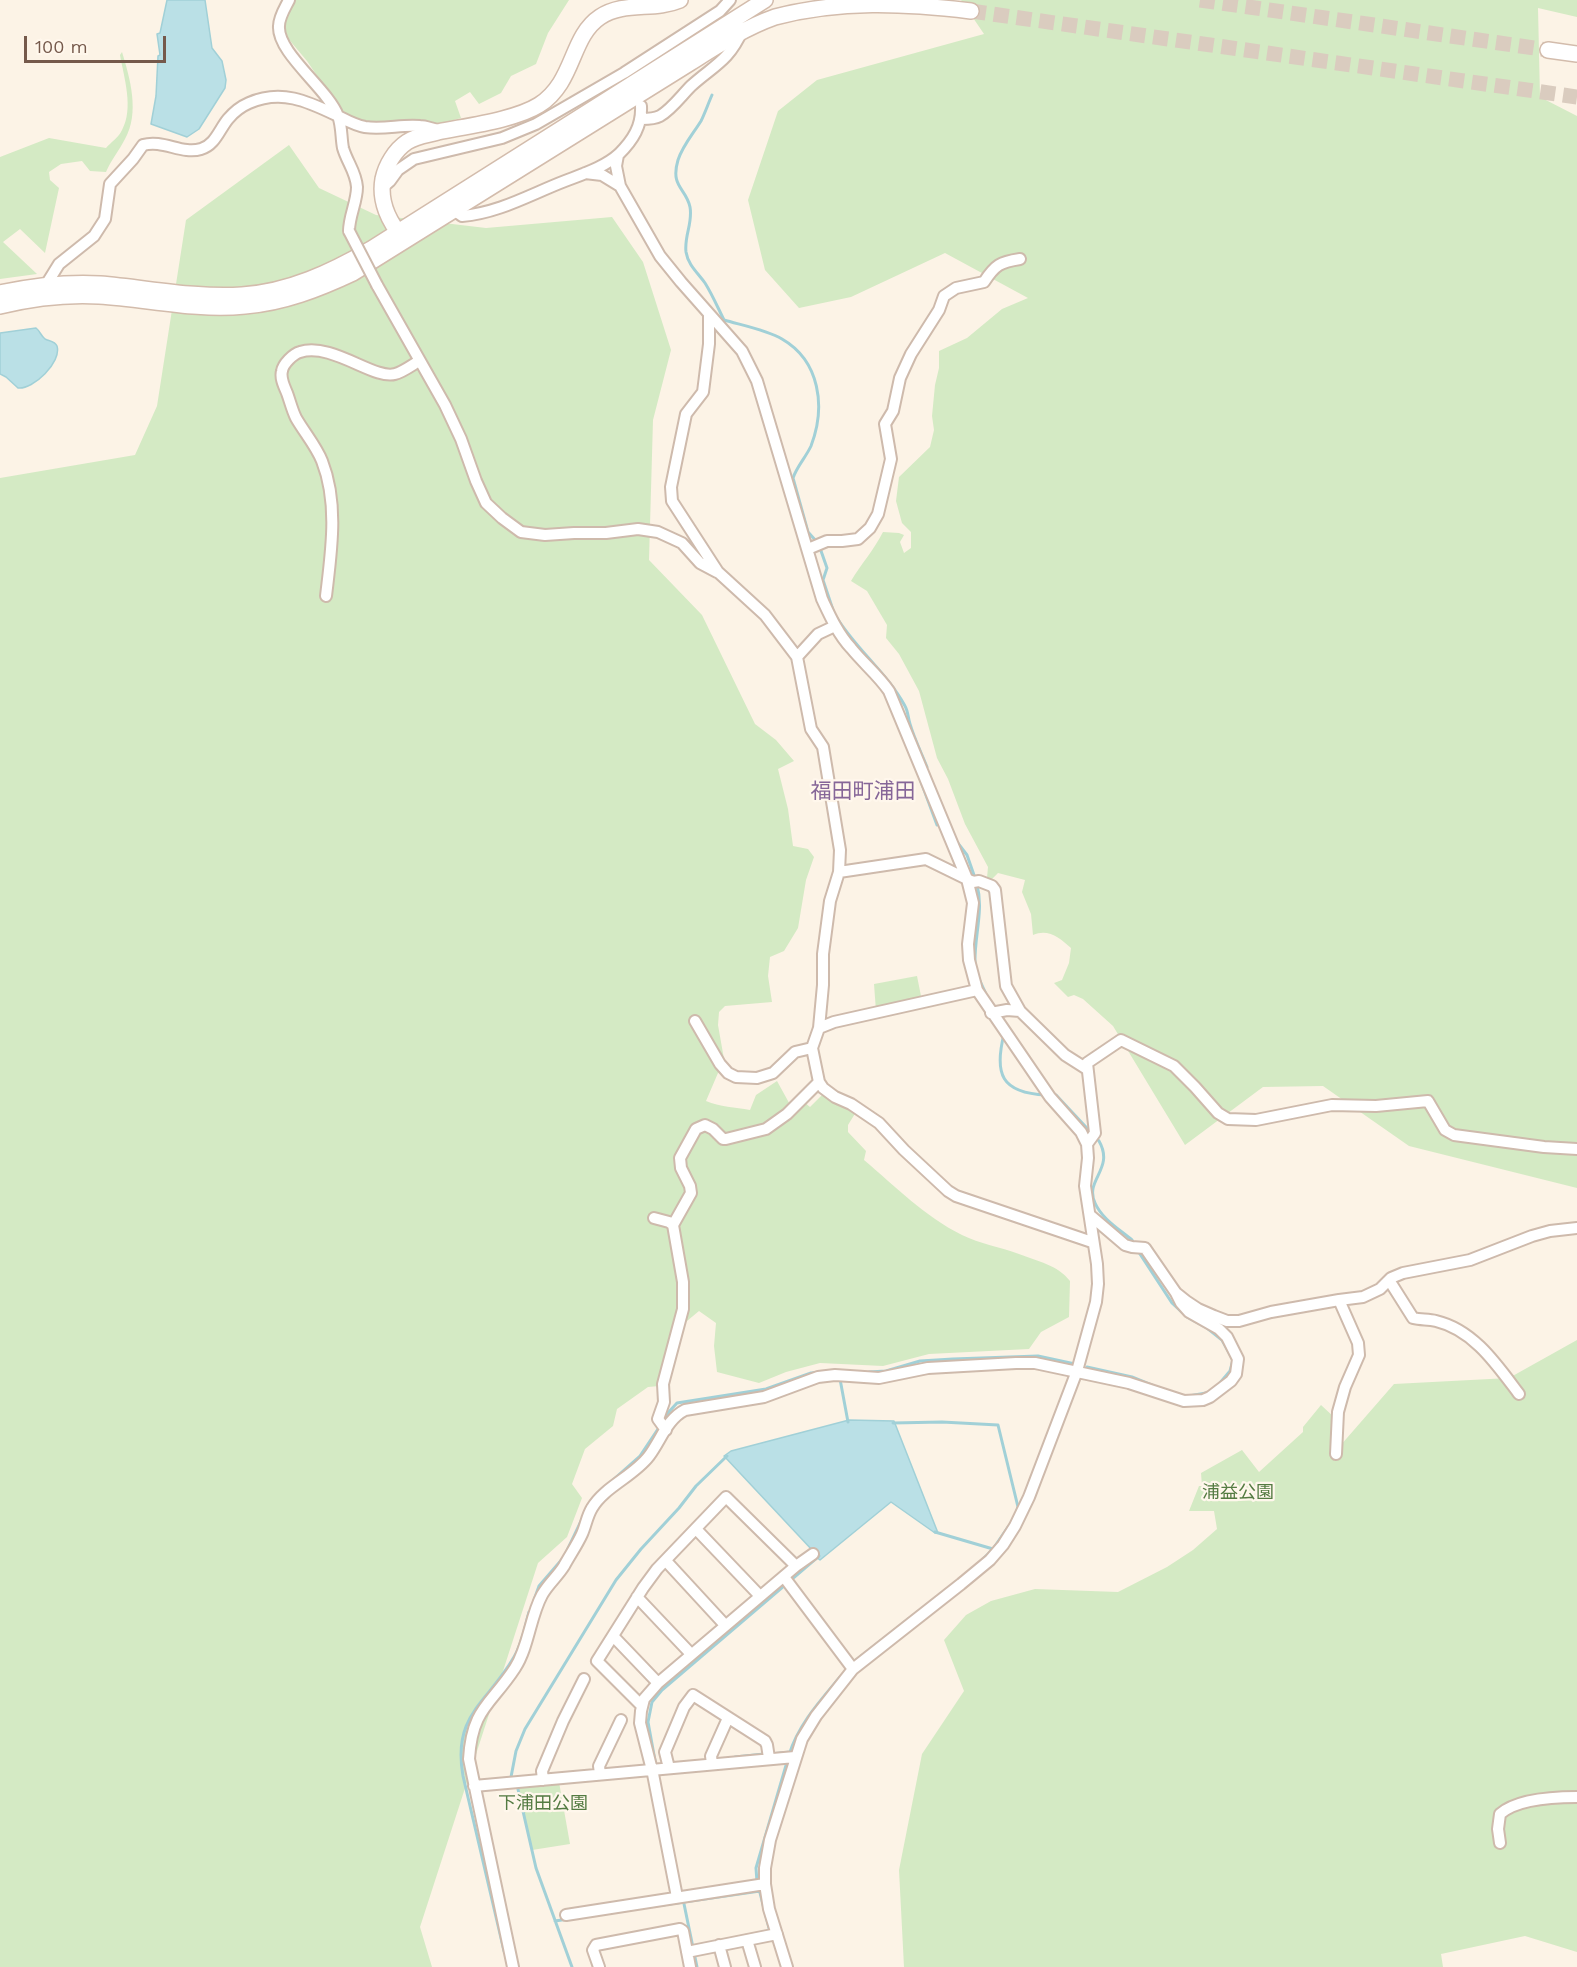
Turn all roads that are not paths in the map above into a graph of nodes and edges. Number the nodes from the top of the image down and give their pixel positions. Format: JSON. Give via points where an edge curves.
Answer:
{"nodes":[{"id":1,"x":289,"y":0,"type":"edge"},
{"id":2,"x":680,"y":0,"type":"edge"},
{"id":3,"x":730,"y":0,"type":"edge"},
{"id":4,"x":765,"y":0,"type":"edge"},
{"id":5,"x":971,"y":10,"type":"tunnel mouth"},
{"id":6,"x":742,"y":31,"type":"junction"},
{"id":7,"x":1548,"y":50,"type":"tunnel mouth"},
{"id":8,"x":1577,"y":54,"type":"edge"},
{"id":9,"x":641,"y":106,"type":"dead end"},
{"id":10,"x":339,"y":117,"type":"junction"},
{"id":11,"x":642,"y":119,"type":"junction"},
{"id":12,"x":441,"y":131,"type":"junction"},
{"id":13,"x":618,"y":155,"type":"junction"},
{"id":14,"x":585,"y":173,"type":"junction"},
{"id":15,"x":620,"y":186,"type":"junction"},
{"id":16,"x":382,"y":188,"type":"junction"},
{"id":17,"x":455,"y":211,"type":"junction"},
{"id":18,"x":401,"y":236,"type":"junction"},
{"id":19,"x":1020,"y":259,"type":"dead end"},
{"id":20,"x":46,"y":290,"type":"junction"},
{"id":21,"x":0,"y":293,"type":"edge"},
{"id":22,"x":0,"y":306,"type":"edge"},
{"id":23,"x":709,"y":315,"type":"junction"},
{"id":24,"x":419,"y":361,"type":"junction"},
{"id":25,"x":815,"y":546,"type":"junction"},
{"id":26,"x":718,"y":572,"type":"junction"},
{"id":27,"x":326,"y":596,"type":"dead end"},
{"id":28,"x":835,"y":626,"type":"junction"},
{"id":29,"x":796,"y":657,"type":"junction"},
{"id":30,"x":839,"y":872,"type":"junction"},
{"id":31,"x":973,"y":880,"type":"junction"},
{"id":32,"x":977,"y":990,"type":"junction"},
{"id":33,"x":1020,"y":1011,"type":"junction"},
{"id":34,"x":996,"y":1012,"type":"junction"},
{"id":35,"x":695,"y":1021,"type":"dead end"},
{"id":36,"x":819,"y":1028,"type":"junction"},
{"id":37,"x":812,"y":1048,"type":"junction"},
{"id":38,"x":1088,"y":1069,"type":"junction"},
{"id":39,"x":819,"y":1082,"type":"junction"},
{"id":40,"x":1091,"y":1138,"type":"junction"},
{"id":41,"x":1577,"y":1149,"type":"edge"},
{"id":42,"x":1091,"y":1216,"type":"junction"},
{"id":43,"x":654,"y":1218,"type":"dead end"},
{"id":44,"x":673,"y":1226,"type":"junction"},
{"id":45,"x":1577,"y":1228,"type":"edge"},
{"id":46,"x":1092,"y":1242,"type":"junction"},
{"id":47,"x":1389,"y":1280,"type":"junction"},
{"id":48,"x":1176,"y":1293,"type":"junction"},
{"id":49,"x":1339,"y":1300,"type":"junction"},
{"id":50,"x":1077,"y":1371,"type":"junction"},
{"id":51,"x":1519,"y":1394,"type":"dead end"},
{"id":52,"x":666,"y":1430,"type":"junction"},
{"id":53,"x":1336,"y":1454,"type":"dead end"},
{"id":54,"x":696,"y":1528,"type":"junction"},
{"id":55,"x":813,"y":1554,"type":"dead end"},
{"id":56,"x":666,"y":1561,"type":"junction"},
{"id":57,"x":796,"y":1566,"type":"junction"},
{"id":58,"x":787,"y":1581,"type":"junction"},
{"id":59,"x":760,"y":1596,"type":"junction"},
{"id":60,"x":637,"y":1598,"type":"junction"},
{"id":61,"x":725,"y":1625,"type":"junction"},
{"id":62,"x":613,"y":1636,"type":"junction"},
{"id":63,"x":691,"y":1654,"type":"junction"},
{"id":64,"x":853,"y":1669,"type":"junction"},
{"id":65,"x":584,"y":1679,"type":"dead end"},
{"id":66,"x":658,"y":1683,"type":"junction"},
{"id":67,"x":642,"y":1706,"type":"junction"},
{"id":68,"x":728,"y":1718,"type":"junction"},
{"id":69,"x":621,"y":1720,"type":"dead end"},
{"id":70,"x":769,"y":1755,"type":"junction"},
{"id":71,"x":791,"y":1757,"type":"junction"},
{"id":72,"x":712,"y":1761,"type":"junction"},
{"id":73,"x":659,"y":1767,"type":"junction"},
{"id":74,"x":600,"y":1771,"type":"junction"},
{"id":75,"x":542,"y":1777,"type":"junction"},
{"id":76,"x":474,"y":1786,"type":"junction"},
{"id":77,"x":1577,"y":1797,"type":"edge"},
{"id":78,"x":1500,"y":1843,"type":"dead end"},
{"id":79,"x":760,"y":1885,"type":"junction"},
{"id":80,"x":681,"y":1896,"type":"junction"},
{"id":81,"x":566,"y":1915,"type":"dead end"},
{"id":82,"x":773,"y":1934,"type":"junction"},
{"id":83,"x":747,"y":1940,"type":"junction"},
{"id":84,"x":719,"y":1945,"type":"junction"},
{"id":85,"x":691,"y":1951,"type":"junction"},
{"id":86,"x":513,"y":1967,"type":"edge"},
{"id":87,"x":599,"y":1967,"type":"edge"},
{"id":88,"x":690,"y":1967,"type":"edge"},
{"id":89,"x":725,"y":1967,"type":"edge"},
{"id":90,"x":755,"y":1967,"type":"edge"},
{"id":91,"x":787,"y":1967,"type":"edge"}],
"edges":[{"from":1,"to":10,"type":"street","via":[[279,26],[281,41]]},
{"from":2,"to":12,"type":"street","via":[[603,15],[584,34],[563,81],[547,99],[525,111]]},
{"from":3,"to":16,"type":"street","via":[[720,11],[625,75],[536,124],[510,136],[414,159]]},
{"from":4,"to":18,"type":"street"},
{"from":5,"to":6,"type":"street","via":[[875,1],[835,3],[775,17]]},
{"from":6,"to":11,"type":"street","via":[[736,47],[720,65],[700,78],[662,115]]},
{"from":6,"to":17,"type":"street"},
{"from":7,"to":8,"type":"street"},
{"from":9,"to":11,"type":"street"},
{"from":10,"to":12,"type":"street","via":[[366,128],[420,126]]},
{"from":10,"to":20,"type":"street","via":[[290,97],[262,98],[244,105],[228,119],[213,142],[200,149],[143,144],[110,184],[105,219],[94,236],[59,264]]},
{"from":10,"to":24,"type":"street","bridge":true,"via":[[343,147],[357,187],[349,231]]},
{"from":11,"to":13,"type":"street"},
{"from":12,"to":16,"type":"street","via":[[419,136],[402,146],[388,165]]},
{"from":13,"to":14,"type":"street"},
{"from":13,"to":15,"type":"street"},
{"from":14,"to":15,"type":"street","via":[[602,175]]},
{"from":14,"to":17,"type":"street","via":[[492,212],[462,216]]},
{"from":15,"to":23,"type":"street","via":[[660,256]]},
{"from":16,"to":18,"type":"street","via":[[388,216]]},
{"from":17,"to":18,"type":"street"},
{"from":18,"to":20,"type":"street","via":[[353,273],[280,301],[197,307]]},
{"from":19,"to":25,"type":"street","via":[[994,267],[984,282],[956,288],[944,296],[911,354],[885,424],[891,459],[878,514],[858,539],[827,541]]},
{"from":20,"to":21,"type":"street"},
{"from":20,"to":22,"type":"street"},
{"from":23,"to":25,"type":"street","via":[[742,351],[757,381]]},
{"from":23,"to":26,"type":"street","via":[[703,392],[686,414],[671,487],[674,507]]},
{"from":24,"to":26,"type":"street","via":[[446,405],[486,503],[501,518],[521,532],[545,535],[638,529],[658,532],[682,543],[700,563]]},
{"from":24,"to":27,"type":"street","via":[[394,375],[311,350],[297,352],[282,370],[295,416],[322,460],[327,480],[332,541]]},
{"from":25,"to":28,"type":"street","via":[[822,599]]},
{"from":26,"to":29,"type":"street","via":[[765,615]]},
{"from":28,"to":29,"type":"street","via":[[818,634]]},
{"from":28,"to":31,"type":"street","via":[[889,691]]},
{"from":29,"to":30,"type":"street","via":[[811,729],[823,747],[840,850]]},
{"from":30,"to":31,"type":"street","via":[[926,859]]},
{"from":30,"to":36,"type":"street","via":[[830,902],[823,954]]},
{"from":31,"to":32,"type":"street","via":[[968,944]]},
{"from":31,"to":33,"type":"street","via":[[995,890],[1006,986]]},
{"from":32,"to":34,"type":"street"},
{"from":32,"to":36,"type":"street"},
{"from":33,"to":34,"type":"street"},
{"from":33,"to":38,"type":"street","via":[[1065,1055]]},
{"from":34,"to":40,"type":"street","via":[[1005,1032],[1049,1095]]},
{"from":35,"to":37,"type":"street","via":[[720,1064],[736,1077],[758,1078],[773,1073],[795,1052]]},
{"from":36,"to":37,"type":"street"},
{"from":37,"to":39,"type":"street"},
{"from":38,"to":40,"type":"street"},
{"from":38,"to":41,"type":"street","via":[[1087,1063],[1121,1040],[1173,1066],[1228,1119],[1256,1120],[1332,1105],[1428,1101],[1445,1131],[1454,1135]]},
{"from":39,"to":44,"type":"street","via":[[766,1129],[723,1139],[705,1125],[696,1129],[680,1158],[691,1193]]},
{"from":39,"to":46,"type":"street","via":[[835,1097],[879,1123],[956,1196]]},
{"from":40,"to":42,"type":"street","via":[[1085,1186]]},
{"from":42,"to":46,"type":"street"},
{"from":42,"to":48,"type":"street","via":[[1125,1245],[1147,1251]]},
{"from":43,"to":44,"type":"street"},
{"from":44,"to":52,"type":"street","via":[[684,1296],[658,1419]]},
{"from":45,"to":47,"type":"street","via":[[1550,1231],[1470,1260],[1403,1273]]},
{"from":46,"to":50,"type":"street","via":[[1098,1284],[1096,1302]]},
{"from":47,"to":49,"type":"street","via":[[1371,1295]]},
{"from":47,"to":51,"type":"street","via":[[1413,1318],[1434,1320],[1468,1336],[1499,1366]]},
{"from":48,"to":49,"type":"street","via":[[1198,1309],[1227,1321]]},
{"from":48,"to":50,"type":"street","via":[[1190,1312],[1227,1337],[1238,1359],[1231,1381],[1210,1397],[1193,1402]]},
{"from":49,"to":53,"type":"street","via":[[1359,1354],[1338,1412]]},
{"from":50,"to":52,"type":"street","via":[[1016,1363],[928,1368],[879,1378],[818,1377],[764,1397],[685,1410],[674,1416]]},
{"from":50,"to":64,"type":"street","via":[[1029,1497],[1003,1545],[961,1584]]},
{"from":52,"to":76,"type":"street","via":[[648,1457],[592,1507],[582,1535],[560,1573],[542,1594],[522,1654],[475,1723],[469,1759]]},
{"from":54,"to":56,"type":"street"},
{"from":54,"to":57,"type":"street","via":[[726,1497]]},
{"from":54,"to":59,"type":"street"},
{"from":55,"to":57,"type":"street"},
{"from":56,"to":60,"type":"street"},
{"from":56,"to":61,"type":"street"},
{"from":57,"to":58,"type":"street"},
{"from":58,"to":59,"type":"street"},
{"from":58,"to":64,"type":"street"},
{"from":59,"to":61,"type":"street"},
{"from":60,"to":62,"type":"street"},
{"from":60,"to":63,"type":"street"},
{"from":61,"to":63,"type":"street"},
{"from":62,"to":66,"type":"street"},
{"from":62,"to":67,"type":"street","via":[[597,1661]]},
{"from":63,"to":66,"type":"street"},
{"from":64,"to":71,"type":"street","via":[[816,1716]]},
{"from":65,"to":75,"type":"street","via":[[563,1720]]},
{"from":66,"to":67,"type":"street"},
{"from":67,"to":73,"type":"street","via":[[640,1723]]},
{"from":68,"to":70,"type":"street","via":[[765,1741]]},
{"from":68,"to":72,"type":"street"},
{"from":68,"to":73,"type":"street","via":[[693,1695],[684,1707]]},
{"from":69,"to":74,"type":"street"},
{"from":70,"to":71,"type":"street"},
{"from":70,"to":72,"type":"street"},
{"from":71,"to":79,"type":"street"},
{"from":72,"to":73,"type":"street"},
{"from":73,"to":74,"type":"street"},
{"from":73,"to":80,"type":"street"},
{"from":74,"to":75,"type":"street"},
{"from":75,"to":76,"type":"street"},
{"from":76,"to":86,"type":"street"},
{"from":77,"to":78,"type":"street","via":[[1509,1806],[1500,1814]]},
{"from":79,"to":80,"type":"street"},
{"from":79,"to":82,"type":"street"},
{"from":80,"to":81,"type":"street"},
{"from":82,"to":83,"type":"street"},
{"from":82,"to":91,"type":"street"},
{"from":83,"to":84,"type":"street"},
{"from":83,"to":90,"type":"street"},
{"from":84,"to":85,"type":"street"},
{"from":84,"to":89,"type":"street"},
{"from":85,"to":87,"type":"street","via":[[681,1929],[596,1945],[593,1950]]},
{"from":85,"to":88,"type":"street"}]}
